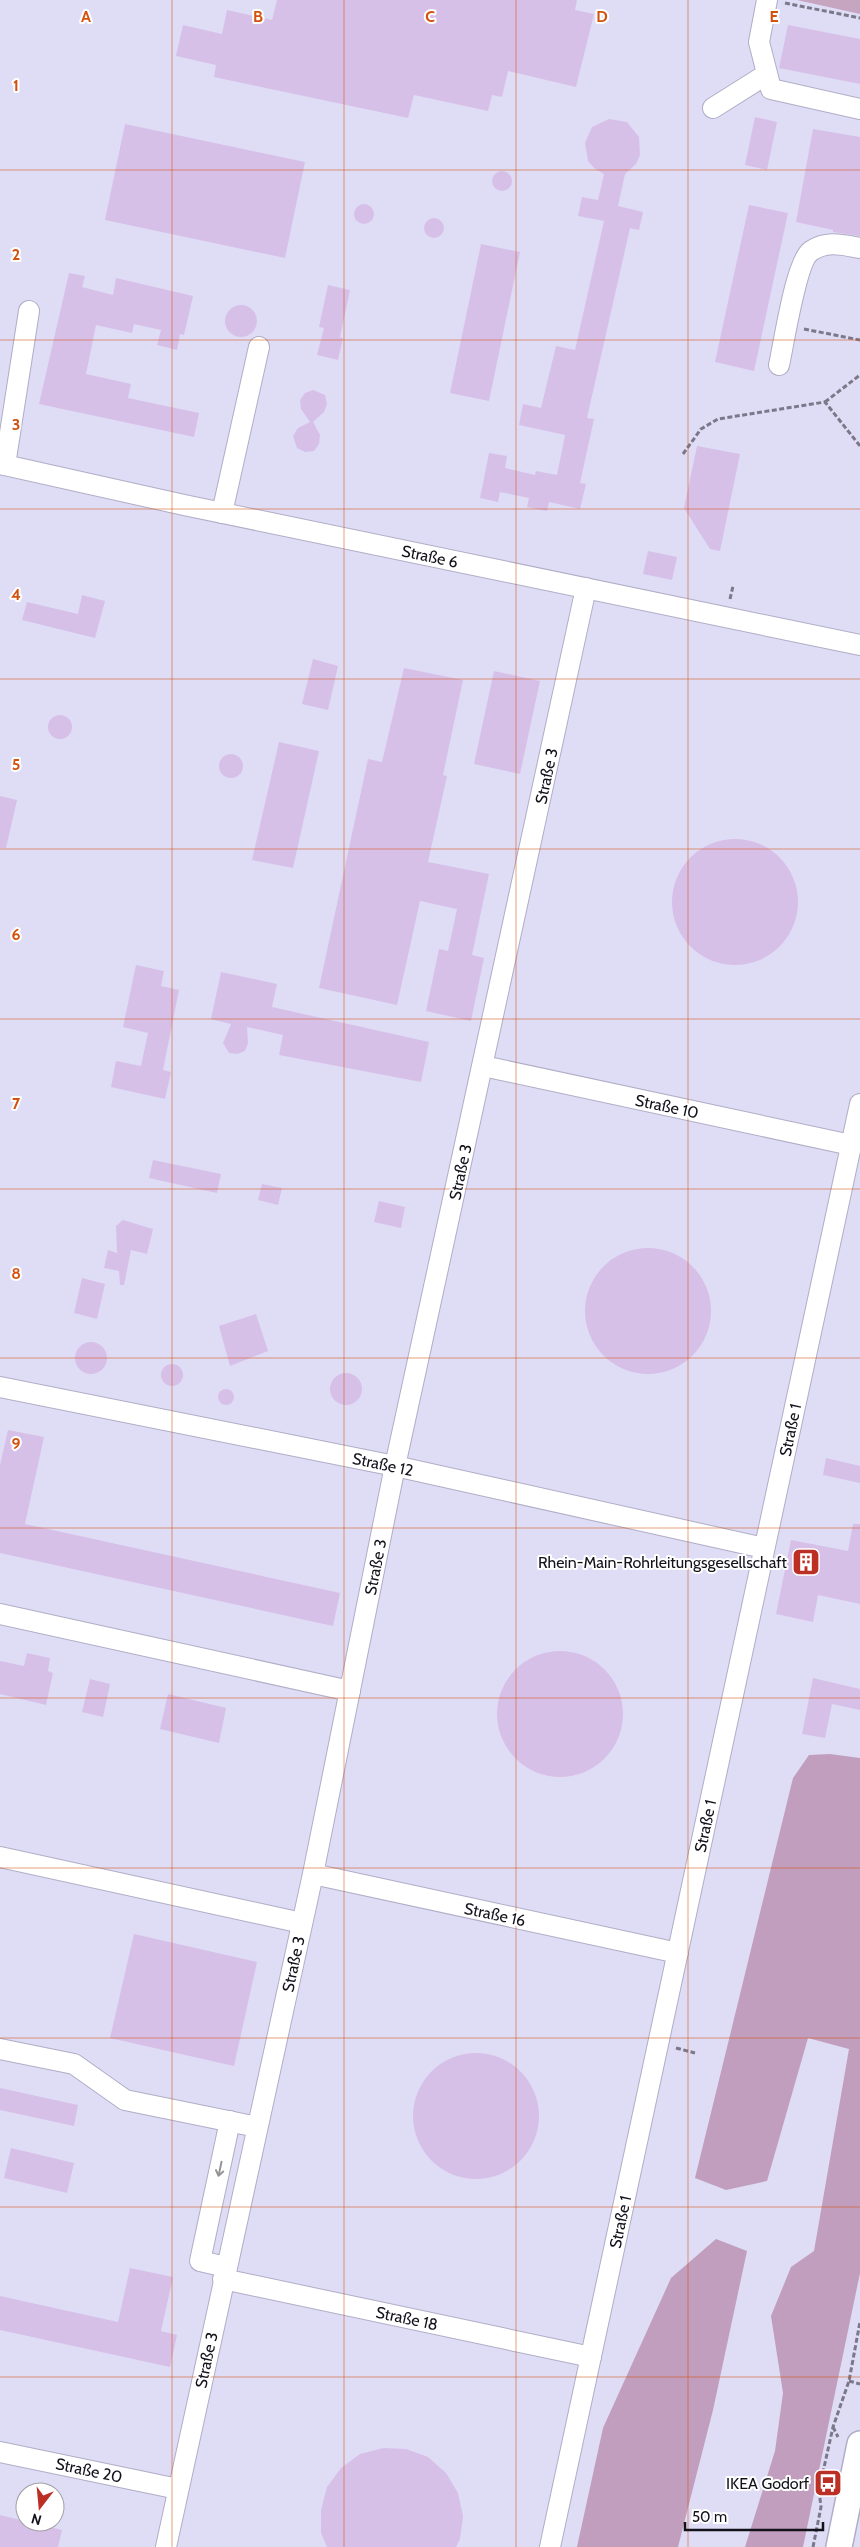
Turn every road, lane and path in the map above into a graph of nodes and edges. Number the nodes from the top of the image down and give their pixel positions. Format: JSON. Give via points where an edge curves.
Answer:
{"nodes":[{"id":1,"x":773,"y":1,"type":"edge"},
{"id":2,"x":860,"y":18,"type":"edge"},
{"id":3,"x":767,"y":74,"type":"junction"},
{"id":4,"x":713,"y":108,"type":"dead end"},
{"id":5,"x":860,"y":109,"type":"edge"},
{"id":6,"x":860,"y":248,"type":"edge"},
{"id":7,"x":29,"y":311,"type":"dead end"},
{"id":8,"x":788,"y":326,"type":"junction"},
{"id":9,"x":860,"y":340,"type":"edge"},
{"id":10,"x":259,"y":347,"type":"dead end"},
{"id":11,"x":779,"y":365,"type":"dead end"},
{"id":12,"x":860,"y":375,"type":"edge"},
{"id":13,"x":825,"y":402,"type":"junction"},
{"id":14,"x":860,"y":446,"type":"edge"},
{"id":15,"x":683,"y":454,"type":"dead end"},
{"id":16,"x":2,"y":465,"type":"edge"},
{"id":17,"x":222,"y":513,"type":"junction"},
{"id":18,"x":732,"y":586,"type":"dead end"},
{"id":19,"x":586,"y":588,"type":"junction"},
{"id":20,"x":729,"y":602,"type":"dead end"},
{"id":21,"x":860,"y":645,"type":"edge"},
{"id":22,"x":483,"y":1066,"type":"junction"},
{"id":23,"x":860,"y":1104,"type":"edge"},
{"id":24,"x":851,"y":1145,"type":"junction"},
{"id":25,"x":0,"y":1387,"type":"edge"},
{"id":26,"x":396,"y":1466,"type":"junction"},
{"id":27,"x":764,"y":1548,"type":"junction"},
{"id":28,"x":0,"y":1614,"type":"edge"},
{"id":29,"x":350,"y":1691,"type":"junction"},
{"id":30,"x":0,"y":1857,"type":"edge"},
{"id":31,"x":313,"y":1874,"type":"junction"},
{"id":32,"x":302,"y":1923,"type":"junction"},
{"id":33,"x":678,"y":1953,"type":"junction"},
{"id":34,"x":0,"y":2048,"type":"edge"},
{"id":35,"x":230,"y":2121,"type":"junction"},
{"id":36,"x":257,"y":2127,"type":"junction"},
{"id":37,"x":225,"y":2273,"type":"junction"},
{"id":38,"x":860,"y":2322,"type":"edge"},
{"id":39,"x":591,"y":2357,"type":"junction"},
{"id":40,"x":849,"y":2381,"type":"junction"},
{"id":41,"x":860,"y":2384,"type":"edge"},
{"id":42,"x":833,"y":2427,"type":"junction"},
{"id":43,"x":849,"y":2441,"type":"edge"},
{"id":44,"x":0,"y":2452,"type":"edge"},
{"id":45,"x":828,"y":2484,"type":"dead end"},
{"id":46,"x":178,"y":2489,"type":"junction"},
{"id":47,"x":819,"y":2490,"type":"junction"},
{"id":48,"x":166,"y":2547,"type":"edge"},
{"id":49,"x":550,"y":2547,"type":"edge"},
{"id":50,"x":813,"y":2547,"type":"edge"},
{"id":51,"x":839,"y":2547,"type":"edge"}],
"edges":[{"from":1,"to":2,"type":"path"},
{"from":1,"to":3,"type":"lane","via":[[759,42]]},
{"from":3,"to":4,"type":"lane"},
{"from":3,"to":5,"type":"lane","via":[[771,89]]},
{"from":6,"to":8,"type":"lane","via":[[831,243],[810,251],[800,266]]},
{"from":7,"to":16,"type":"lane"},
{"from":8,"to":9,"type":"path"},
{"from":8,"to":11,"type":"lane"},
{"from":10,"to":17,"type":"lane"},
{"from":12,"to":13,"type":"path"},
{"from":13,"to":14,"type":"path"},
{"from":13,"to":15,"type":"path","via":[[718,419],[702,429]]},
{"from":16,"to":17,"type":"lane","name":"Straße 6"},
{"from":17,"to":19,"type":"lane","name":"Straße 6"},
{"from":18,"to":20,"type":"path"},
{"from":19,"to":21,"type":"lane","name":"Straße 6"},
{"from":19,"to":22,"type":"lane","name":"Straße 3"},
{"from":22,"to":24,"type":"lane","name":"Straße 10"},
{"from":22,"to":26,"type":"lane","name":"Straße 3"},
{"from":23,"to":24,"type":"lane","name":"Straße 1"},
{"from":24,"to":27,"type":"lane","name":"Straße 1"},
{"from":25,"to":26,"type":"lane","name":"Straße 12"},
{"from":26,"to":27,"type":"lane","name":"Straße 12"},
{"from":26,"to":29,"type":"lane","name":"Straße 3"},
{"from":27,"to":33,"type":"lane","name":"Straße 1"},
{"from":28,"to":29,"type":"lane"},
{"from":29,"to":31,"type":"lane","name":"Straße 3"},
{"from":30,"to":32,"type":"lane"},
{"from":31,"to":32,"type":"lane","name":"Straße 3"},
{"from":31,"to":33,"type":"lane","name":"Straße 16"},
{"from":32,"to":36,"type":"lane","name":"Straße 3"},
{"from":33,"to":39,"type":"lane","name":"Straße 1"},
{"from":34,"to":35,"type":"lane","via":[[74,2064],[125,2100]]},
{"from":35,"to":36,"type":"lane"},
{"from":35,"to":37,"type":"lane","name":"Straße 18","one_way":true,"via":[[200,2261]]},
{"from":36,"to":37,"type":"lane","name":"Straße 3"},
{"from":37,"to":39,"type":"lane","name":"Straße 18"},
{"from":37,"to":46,"type":"lane","name":"Straße 3"},
{"from":38,"to":40,"type":"path"},
{"from":39,"to":49,"type":"lane","name":"Straße 1"},
{"from":40,"to":41,"type":"path"},
{"from":40,"to":42,"type":"path"},
{"from":42,"to":43,"type":"path"},
{"from":42,"to":47,"type":"path"},
{"from":43,"to":51,"type":"main road"},
{"from":44,"to":46,"type":"lane","name":"Straße 20"},
{"from":45,"to":47,"type":"path"},
{"from":46,"to":48,"type":"lane","name":"Straße 3"},
{"from":47,"to":50,"type":"path","via":[[821,2507]]}]}
